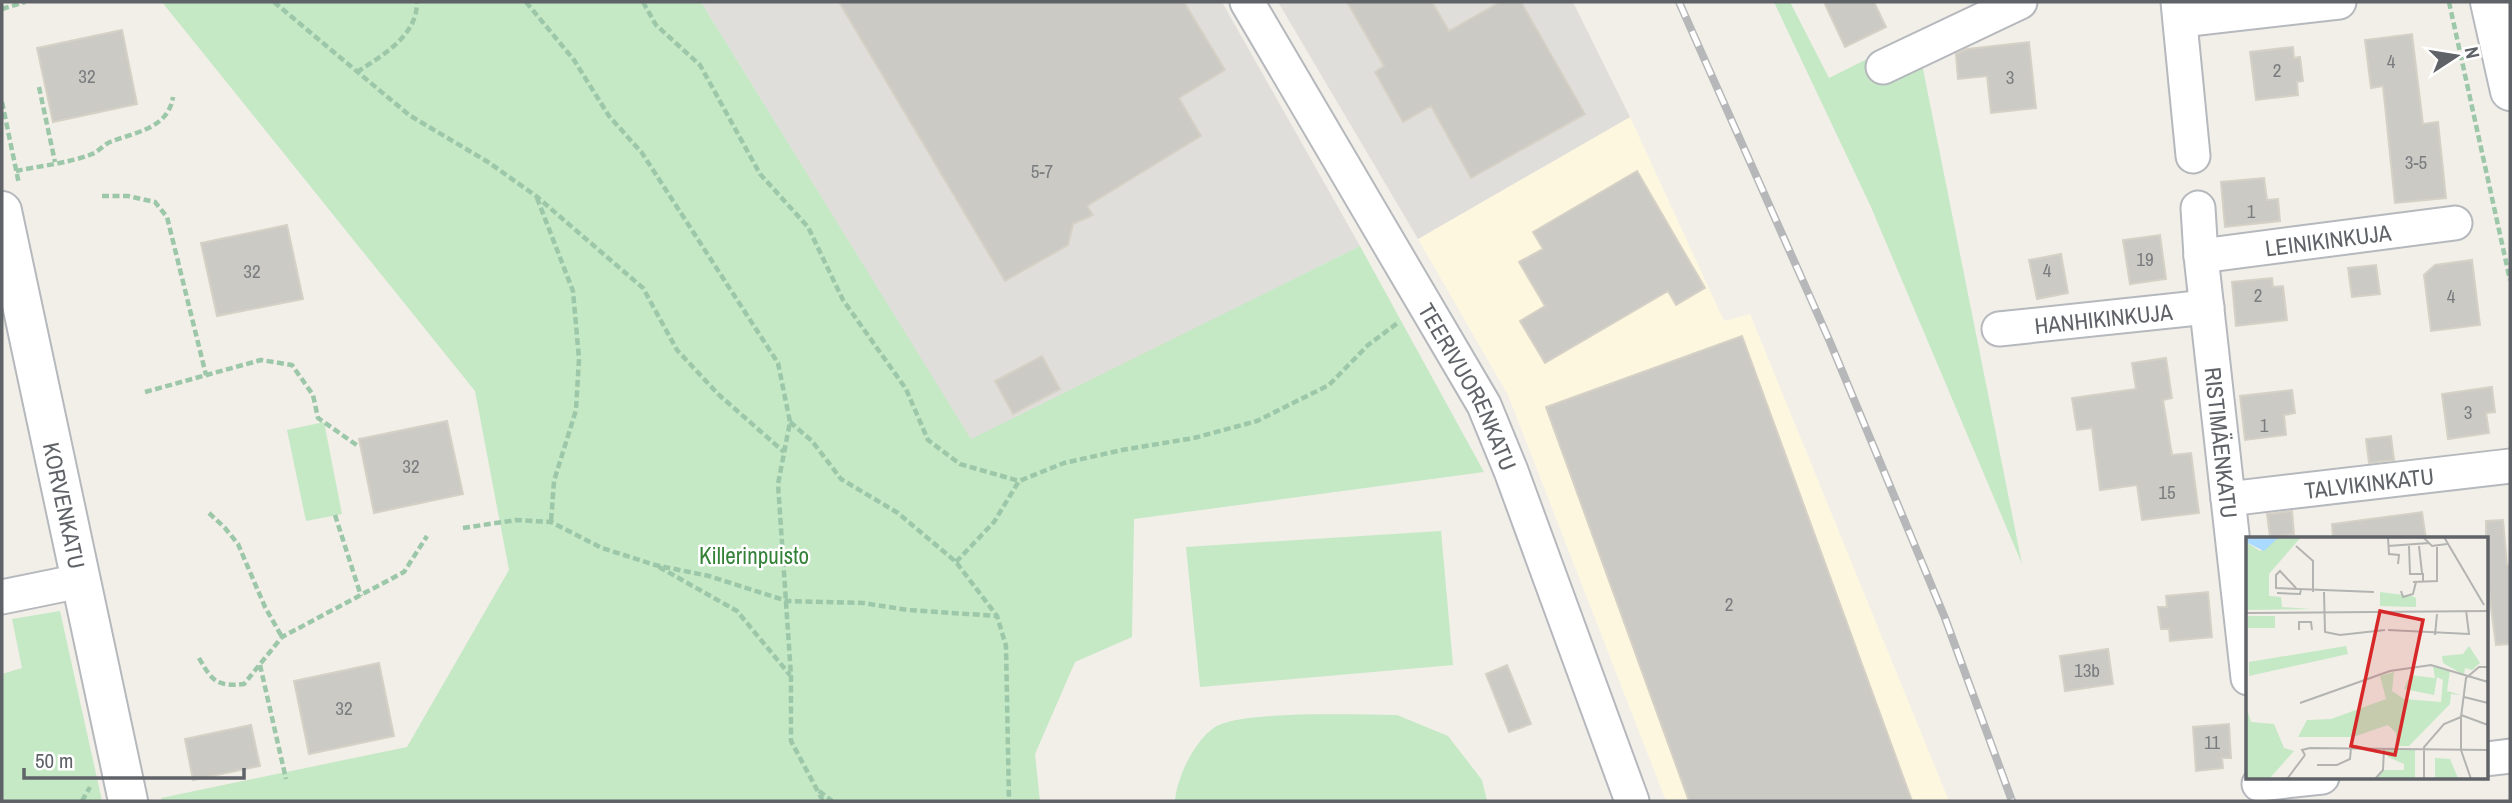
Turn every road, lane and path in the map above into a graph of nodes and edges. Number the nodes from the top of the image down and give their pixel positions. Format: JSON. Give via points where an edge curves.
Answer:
{"nodes":[{"id":1,"x":25,"y":2,"type":"edge"},
{"id":2,"x":274,"y":2,"type":"edge"},
{"id":3,"x":417,"y":2,"type":"edge"},
{"id":4,"x":526,"y":2,"type":"edge"},
{"id":5,"x":643,"y":2,"type":"edge"},
{"id":6,"x":1247,"y":2,"type":"edge"},
{"id":7,"x":2020,"y":2,"type":"edge"},
{"id":8,"x":2339,"y":2,"type":"edge"},
{"id":9,"x":2449,"y":2,"type":"edge"},
{"id":10,"x":2490,"y":2,"type":"edge"},
{"id":11,"x":2,"y":9,"type":"edge"},
{"id":12,"x":2180,"y":11,"type":"edge"},
{"id":13,"x":1883,"y":67,"type":"dead end"},
{"id":14,"x":357,"y":72,"type":"junction"},
{"id":15,"x":39,"y":87,"type":"dead end"},
{"id":16,"x":2510,"y":91,"type":"edge"},
{"id":17,"x":173,"y":97,"type":"dead end"},
{"id":18,"x":2193,"y":156,"type":"dead end"},
{"id":19,"x":55,"y":162,"type":"junction"},
{"id":20,"x":16,"y":171,"type":"dead end"},
{"id":21,"x":102,"y":196,"type":"dead end"},
{"id":22,"x":536,"y":196,"type":"junction"},
{"id":23,"x":2198,"y":208,"type":"dead end"},
{"id":24,"x":2,"y":211,"type":"edge"},
{"id":25,"x":2455,"y":223,"type":"dead end"},
{"id":26,"x":2201,"y":256,"type":"junction"},
{"id":27,"x":2510,"y":280,"type":"edge"},
{"id":28,"x":1424,"y":303,"type":"junction"},
{"id":29,"x":2207,"y":307,"type":"junction"},
{"id":30,"x":1999,"y":329,"type":"dead end"},
{"id":31,"x":206,"y":376,"type":"junction"},
{"id":32,"x":145,"y":393,"type":"dead end"},
{"id":33,"x":790,"y":422,"type":"junction"},
{"id":34,"x":358,"y":446,"type":"dead end"},
{"id":35,"x":784,"y":452,"type":"junction"},
{"id":36,"x":2510,"y":466,"type":"edge"},
{"id":37,"x":1019,"y":481,"type":"junction"},
{"id":38,"x":2228,"y":499,"type":"junction"},
{"id":39,"x":209,"y":513,"type":"dead end"},
{"id":40,"x":335,"y":515,"type":"dead end"},
{"id":41,"x":551,"y":522,"type":"junction"},
{"id":42,"x":463,"y":528,"type":"dead end"},
{"id":43,"x":427,"y":536,"type":"dead end"},
{"id":44,"x":956,"y":562,"type":"junction"},
{"id":45,"x":655,"y":565,"type":"junction"},
{"id":46,"x":80,"y":581,"type":"junction"},
{"id":47,"x":361,"y":596,"type":"junction"},
{"id":48,"x":2,"y":597,"type":"edge"},
{"id":49,"x":787,"y":601,"type":"junction"},
{"id":50,"x":997,"y":616,"type":"junction"},
{"id":51,"x":282,"y":637,"type":"junction"},
{"id":52,"x":199,"y":658,"type":"dead end"},
{"id":53,"x":2246,"y":660,"type":"edge"},
{"id":54,"x":259,"y":665,"type":"junction"},
{"id":55,"x":791,"y":676,"type":"junction"},
{"id":56,"x":2510,"y":756,"type":"edge"},
{"id":57,"x":2488,"y":759,"type":"edge"},
{"id":58,"x":2316,"y":778,"type":"edge"},
{"id":59,"x":286,"y":779,"type":"dead end"},
{"id":60,"x":2260,"y":787,"type":"edge"},
{"id":61,"x":814,"y":788,"type":"junction"},
{"id":62,"x":128,"y":801,"type":"edge"},
{"id":63,"x":823,"y":801,"type":"edge"},
{"id":64,"x":832,"y":801,"type":"edge"},
{"id":65,"x":1009,"y":801,"type":"edge"},
{"id":66,"x":1632,"y":801,"type":"edge"}],
"edges":[{"from":1,"to":11,"type":"path"},
{"from":2,"to":14,"type":"path"},
{"from":3,"to":14,"type":"path","via":[[417,15],[394,47]]},
{"from":4,"to":33,"type":"path","via":[[575,60],[609,116],[642,153],[778,363]]},
{"from":5,"to":37,"type":"path","via":[[656,25],[699,65],[760,174],[808,228],[843,300],[905,388],[928,440],[960,464]]},
{"from":6,"to":28,"type":"street","name":"TEERIVUORENKATU"},
{"from":7,"to":13,"type":"street"},
{"from":8,"to":12,"type":"street"},
{"from":9,"to":27,"type":"path"},
{"from":10,"to":16,"type":"street"},
{"from":12,"to":18,"type":"street"},
{"from":14,"to":22,"type":"path","via":[[409,115]]},
{"from":15,"to":19,"type":"path"},
{"from":17,"to":19,"type":"path","via":[[160,121],[146,131],[108,143],[93,154]]},
{"from":19,"to":20,"type":"path"},
{"from":21,"to":31,"type":"path","via":[[155,202],[167,217]]},
{"from":22,"to":35,"type":"path","via":[[643,288],[677,350],[718,394]]},
{"from":22,"to":41,"type":"path","via":[[573,291],[579,359],[576,410],[554,481]]},
{"from":23,"to":26,"type":"street","name":"RISTIMÄENKATU"},
{"from":24,"to":46,"type":"street","name":"KORVENKATU"},
{"from":25,"to":26,"type":"street","name":"LEINIKINKUJA"},
{"from":26,"to":29,"type":"street","name":"RISTIMÄENKATU"},
{"from":28,"to":37,"type":"path","via":[[1368,345],[1329,385],[1257,421],[1064,463]]},
{"from":28,"to":66,"type":"street","name":"TEERIVUORENKATU","via":[[1492,422]]},
{"from":29,"to":30,"type":"street","name":"HANHIKINKUJA"},
{"from":29,"to":38,"type":"street","name":"RISTIMÄENKATU"},
{"from":31,"to":32,"type":"path"},
{"from":31,"to":34,"type":"path","via":[[261,360],[292,365],[313,394],[318,418]]},
{"from":33,"to":35,"type":"path"},
{"from":33,"to":44,"type":"path","via":[[813,441],[841,479],[898,513]]},
{"from":35,"to":49,"type":"path","via":[[778,484]]},
{"from":36,"to":38,"type":"street","name":"TALVIKINKATU"},
{"from":37,"to":44,"type":"path","via":[[994,522]]},
{"from":38,"to":53,"type":"street","name":"RISTIMÄENKATU"},
{"from":39,"to":51,"type":"path","via":[[238,544]]},
{"from":40,"to":47,"type":"path"},
{"from":41,"to":42,"type":"path","via":[[516,520]]},
{"from":41,"to":45,"type":"path","via":[[602,548]]},
{"from":43,"to":47,"type":"path","via":[[404,572]]},
{"from":44,"to":50,"type":"path"},
{"from":45,"to":49,"type":"path","via":[[709,576]]},
{"from":45,"to":55,"type":"path","via":[[737,611]]},
{"from":46,"to":48,"type":"street"},
{"from":46,"to":62,"type":"street","name":"KORVENKATU"},
{"from":47,"to":51,"type":"path"},
{"from":49,"to":50,"type":"path"},
{"from":49,"to":55,"type":"path"},
{"from":50,"to":65,"type":"path","via":[[1006,646]]},
{"from":51,"to":54,"type":"path"},
{"from":52,"to":54,"type":"path","via":[[209,675],[226,686],[244,684]]},
{"from":54,"to":59,"type":"path"},
{"from":55,"to":61,"type":"path","via":[[791,741]]},
{"from":56,"to":57,"type":"street"},
{"from":58,"to":60,"type":"street"},
{"from":61,"to":63,"type":"path"},
{"from":61,"to":64,"type":"path"}]}
